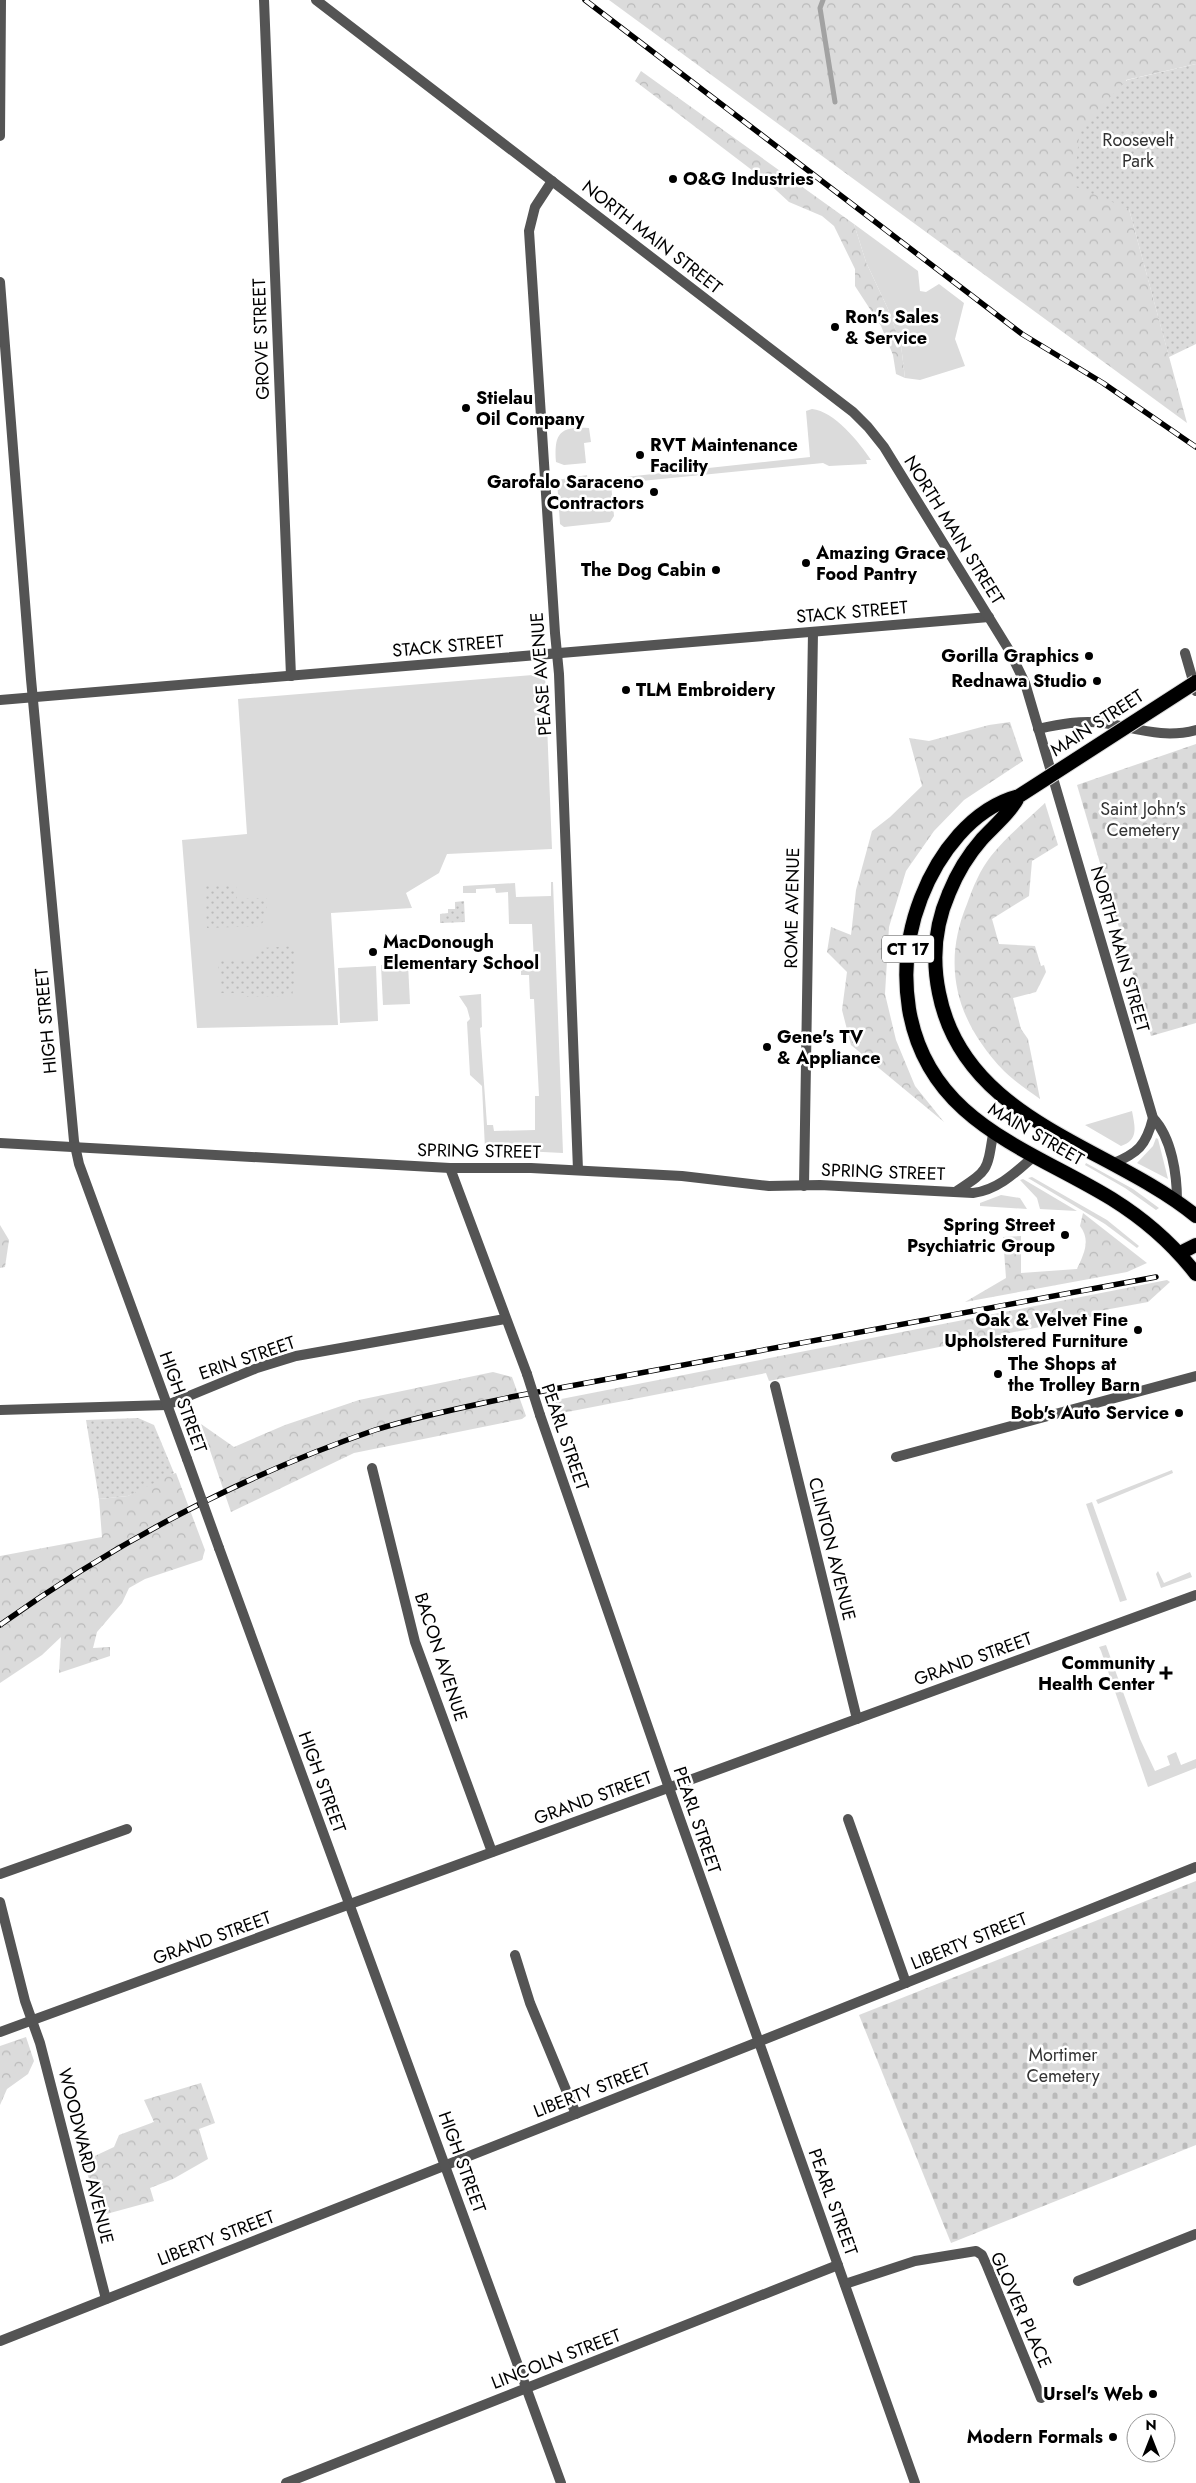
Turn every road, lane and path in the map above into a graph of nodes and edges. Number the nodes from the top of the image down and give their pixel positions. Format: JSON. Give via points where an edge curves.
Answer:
{"nodes":[{"id":1,"x":1,"y":0,"type":"edge"},
{"id":2,"x":264,"y":0,"type":"edge"},
{"id":3,"x":316,"y":0,"type":"edge"},
{"id":4,"x":0,"y":136,"type":"edge"},
{"id":5,"x":552,"y":181,"type":"junction"},
{"id":6,"x":0,"y":282,"type":"edge"},
{"id":7,"x":989,"y":617,"type":"junction"},
{"id":8,"x":812,"y":632,"type":"junction"},
{"id":9,"x":556,"y":653,"type":"junction"},
{"id":10,"x":1185,"y":653,"type":"dead end"},
{"id":11,"x":291,"y":676,"type":"junction"},
{"id":12,"x":1196,"y":682,"type":"edge"},
{"id":13,"x":1196,"y":691,"type":"edge"},
{"id":14,"x":33,"y":698,"type":"junction"},
{"id":15,"x":0,"y":700,"type":"edge"},
{"id":16,"x":1038,"y":729,"type":"junction"},
{"id":17,"x":1196,"y":730,"type":"edge"},
{"id":18,"x":1019,"y":796,"type":"junction"},
{"id":19,"x":1153,"y":1118,"type":"junction"},
{"id":20,"x":993,"y":1134,"type":"junction"},
{"id":21,"x":0,"y":1144,"type":"edge"},
{"id":22,"x":76,"y":1148,"type":"junction"},
{"id":23,"x":1034,"y":1156,"type":"junction"},
{"id":24,"x":1112,"y":1164,"type":"junction"},
{"id":25,"x":450,"y":1168,"type":"junction"},
{"id":26,"x":578,"y":1170,"type":"junction"},
{"id":27,"x":804,"y":1186,"type":"junction"},
{"id":28,"x":957,"y":1191,"type":"junction"},
{"id":29,"x":1177,"y":1201,"type":"junction"},
{"id":30,"x":1196,"y":1216,"type":"edge"},
{"id":31,"x":1196,"y":1245,"type":"edge"},
{"id":32,"x":1181,"y":1255,"type":"junction"},
{"id":33,"x":1196,"y":1274,"type":"edge"},
{"id":34,"x":504,"y":1319,"type":"junction"},
{"id":35,"x":1196,"y":1376,"type":"edge"},
{"id":36,"x":775,"y":1386,"type":"dead end"},
{"id":37,"x":167,"y":1406,"type":"junction"},
{"id":38,"x":0,"y":1410,"type":"edge"},
{"id":39,"x":896,"y":1457,"type":"dead end"},
{"id":40,"x":372,"y":1468,"type":"dead end"},
{"id":41,"x":1196,"y":1595,"type":"edge"},
{"id":42,"x":857,"y":1719,"type":"junction"},
{"id":43,"x":669,"y":1788,"type":"junction"},
{"id":44,"x":848,"y":1820,"type":"dead end"},
{"id":45,"x":128,"y":1829,"type":"dead end"},
{"id":46,"x":492,"y":1852,"type":"junction"},
{"id":47,"x":1196,"y":1867,"type":"edge"},
{"id":48,"x":0,"y":1874,"type":"edge"},
{"id":49,"x":0,"y":1902,"type":"edge"},
{"id":50,"x":349,"y":1904,"type":"junction"},
{"id":51,"x":515,"y":1955,"type":"dead end"},
{"id":52,"x":906,"y":1983,"type":"junction"},
{"id":53,"x":32,"y":2021,"type":"junction"},
{"id":54,"x":0,"y":2032,"type":"edge"},
{"id":55,"x":758,"y":2042,"type":"junction"},
{"id":56,"x":576,"y":2114,"type":"junction"},
{"id":57,"x":446,"y":2165,"type":"junction"},
{"id":58,"x":1196,"y":2234,"type":"edge"},
{"id":59,"x":838,"y":2265,"type":"junction"},
{"id":60,"x":1078,"y":2281,"type":"dead end"},
{"id":61,"x":844,"y":2284,"type":"junction"},
{"id":62,"x":106,"y":2299,"type":"junction"},
{"id":63,"x":0,"y":2341,"type":"edge"},
{"id":64,"x":526,"y":2388,"type":"junction"},
{"id":65,"x":1041,"y":2398,"type":"dead end"},
{"id":66,"x":286,"y":2483,"type":"edge"},
{"id":67,"x":561,"y":2483,"type":"edge"},
{"id":68,"x":915,"y":2483,"type":"edge"}],
"edges":[{"from":1,"to":4,"type":"street"},
{"from":2,"to":11,"type":"street","name":"GROVE STREET"},
{"from":3,"to":5,"type":"street","name":"NORTH MAIN STREET"},
{"from":5,"to":7,"type":"street","name":"NORTH MAIN STREET","via":[[853,412],[884,447]]},
{"from":5,"to":9,"type":"street","name":"PEASE AVENUE","via":[[535,207],[529,231]]},
{"from":6,"to":14,"type":"street","name":"HIGH STREET"},
{"from":7,"to":8,"type":"street","name":"STACK STREET"},
{"from":7,"to":16,"type":"street","name":"NORTH MAIN STREET","via":[[1018,666]]},
{"from":8,"to":9,"type":"street","name":"STACK STREET"},
{"from":8,"to":27,"type":"street","name":"ROME AVENUE"},
{"from":9,"to":11,"type":"street","name":"STACK STREET"},
{"from":9,"to":26,"type":"street","name":"PEASE AVENUE"},
{"from":10,"to":13,"type":"street"},
{"from":11,"to":14,"type":"street","name":"STACK STREET"},
{"from":12,"to":18,"type":"highway","name":"MAIN STREET","number":"CT 17","bridge":true},
{"from":14,"to":15,"type":"street","name":"STACK STREET"},
{"from":14,"to":22,"type":"street","name":"HIGH STREET"},
{"from":16,"to":17,"type":"street","via":[[1080,721],[1162,734]]},
{"from":16,"to":19,"type":"street","name":"NORTH MAIN STREET"},
{"from":18,"to":20,"type":"highway","name":"MAIN STREET","number":"CT 17","via":[[985,811],[966,828],[943,857],[916,912],[906,963],[910,1014],[923,1055],[954,1100]]},
{"from":18,"to":24,"type":"highway","name":"MAIN STREET","number":"CT 17","via":[[973,851],[948,894],[936,946],[936,976],[942,1008],[961,1050],[996,1091],[1042,1125]]},
{"from":19,"to":24,"type":"street","via":[[1140,1148]]},
{"from":19,"to":29,"type":"street","name":"NORTH MAIN STREET","via":[[1164,1136],[1175,1170]]},
{"from":20,"to":23,"type":"highway","name":"MAIN STREET","number":"CT 17"},
{"from":20,"to":28,"type":"street","name":"SPRING STREET","via":[[988,1166],[976,1180]]},
{"from":21,"to":22,"type":"street","name":"SPRING STREET"},
{"from":22,"to":25,"type":"street","name":"SPRING STREET"},
{"from":22,"to":37,"type":"street","name":"HIGH STREET"},
{"from":23,"to":28,"type":"street","name":"SPRING STREET","via":[[1016,1173],[988,1190]]},
{"from":23,"to":32,"type":"highway","name":"MAIN STREET","number":"CT 17","via":[[1122,1205]]},
{"from":24,"to":29,"type":"highway","name":"MAIN STREET","number":"CT 17"},
{"from":25,"to":26,"type":"street","name":"SPRING STREET"},
{"from":25,"to":34,"type":"street","name":"PEARL STREET"},
{"from":26,"to":27,"type":"street","name":"SPRING STREET","via":[[682,1176],[752,1185]]},
{"from":27,"to":28,"type":"street","name":"SPRING STREET"},
{"from":29,"to":30,"type":"highway","name":"MAIN STREET","number":"CT 17"},
{"from":31,"to":32,"type":"highway"},
{"from":32,"to":33,"type":"highway","name":"MAIN STREET"},
{"from":34,"to":37,"type":"street","name":"ERIN STREET","via":[[296,1356],[257,1368]]},
{"from":34,"to":43,"type":"street","name":"PEARL STREET","bridge":true,"via":[[526,1374]]},
{"from":35,"to":39,"type":"street"},
{"from":36,"to":42,"type":"street","name":"CLINTON AVENUE"},
{"from":37,"to":38,"type":"street","name":"ERIN STREET"},
{"from":37,"to":50,"type":"street","name":"HIGH STREET","bridge":true},
{"from":40,"to":46,"type":"street","name":"BACON AVENUE","via":[[415,1642]]},
{"from":41,"to":42,"type":"street","name":"GRAND STREET"},
{"from":42,"to":43,"type":"street","name":"GRAND STREET"},
{"from":43,"to":46,"type":"street","name":"GRAND STREET"},
{"from":43,"to":55,"type":"street","name":"PEARL STREET"},
{"from":44,"to":52,"type":"street"},
{"from":45,"to":48,"type":"street"},
{"from":46,"to":50,"type":"street","name":"GRAND STREET"},
{"from":47,"to":52,"type":"street","name":"LIBERTY STREET"},
{"from":49,"to":53,"type":"street","name":"WOODWARD AVENUE"},
{"from":50,"to":53,"type":"street","name":"GRAND STREET"},
{"from":50,"to":57,"type":"street","name":"HIGH STREET"},
{"from":51,"to":56,"type":"street","via":[[530,2003]]},
{"from":52,"to":55,"type":"street","name":"LIBERTY STREET"},
{"from":53,"to":54,"type":"street","name":"GRAND STREET"},
{"from":53,"to":62,"type":"street","name":"WOODWARD AVENUE"},
{"from":55,"to":56,"type":"street","name":"LIBERTY STREET"},
{"from":55,"to":59,"type":"street","name":"PEARL STREET"},
{"from":56,"to":57,"type":"street","name":"LIBERTY STREET"},
{"from":57,"to":62,"type":"street","name":"LIBERTY STREET"},
{"from":57,"to":64,"type":"street","name":"HIGH STREET"},
{"from":58,"to":60,"type":"street"},
{"from":59,"to":61,"type":"street","name":"PEARL STREET"},
{"from":59,"to":64,"type":"street","name":"LINCOLN STREET"},
{"from":61,"to":65,"type":"street","name":"GLOVER PLACE","via":[[915,2261],[976,2251],[987,2266]]},
{"from":61,"to":68,"type":"street","name":"PEARL STREET"},
{"from":62,"to":63,"type":"street","name":"LIBERTY STREET"},
{"from":64,"to":66,"type":"street","name":"LINCOLN STREET"},
{"from":64,"to":67,"type":"street","name":"HIGH STREET"}]}
